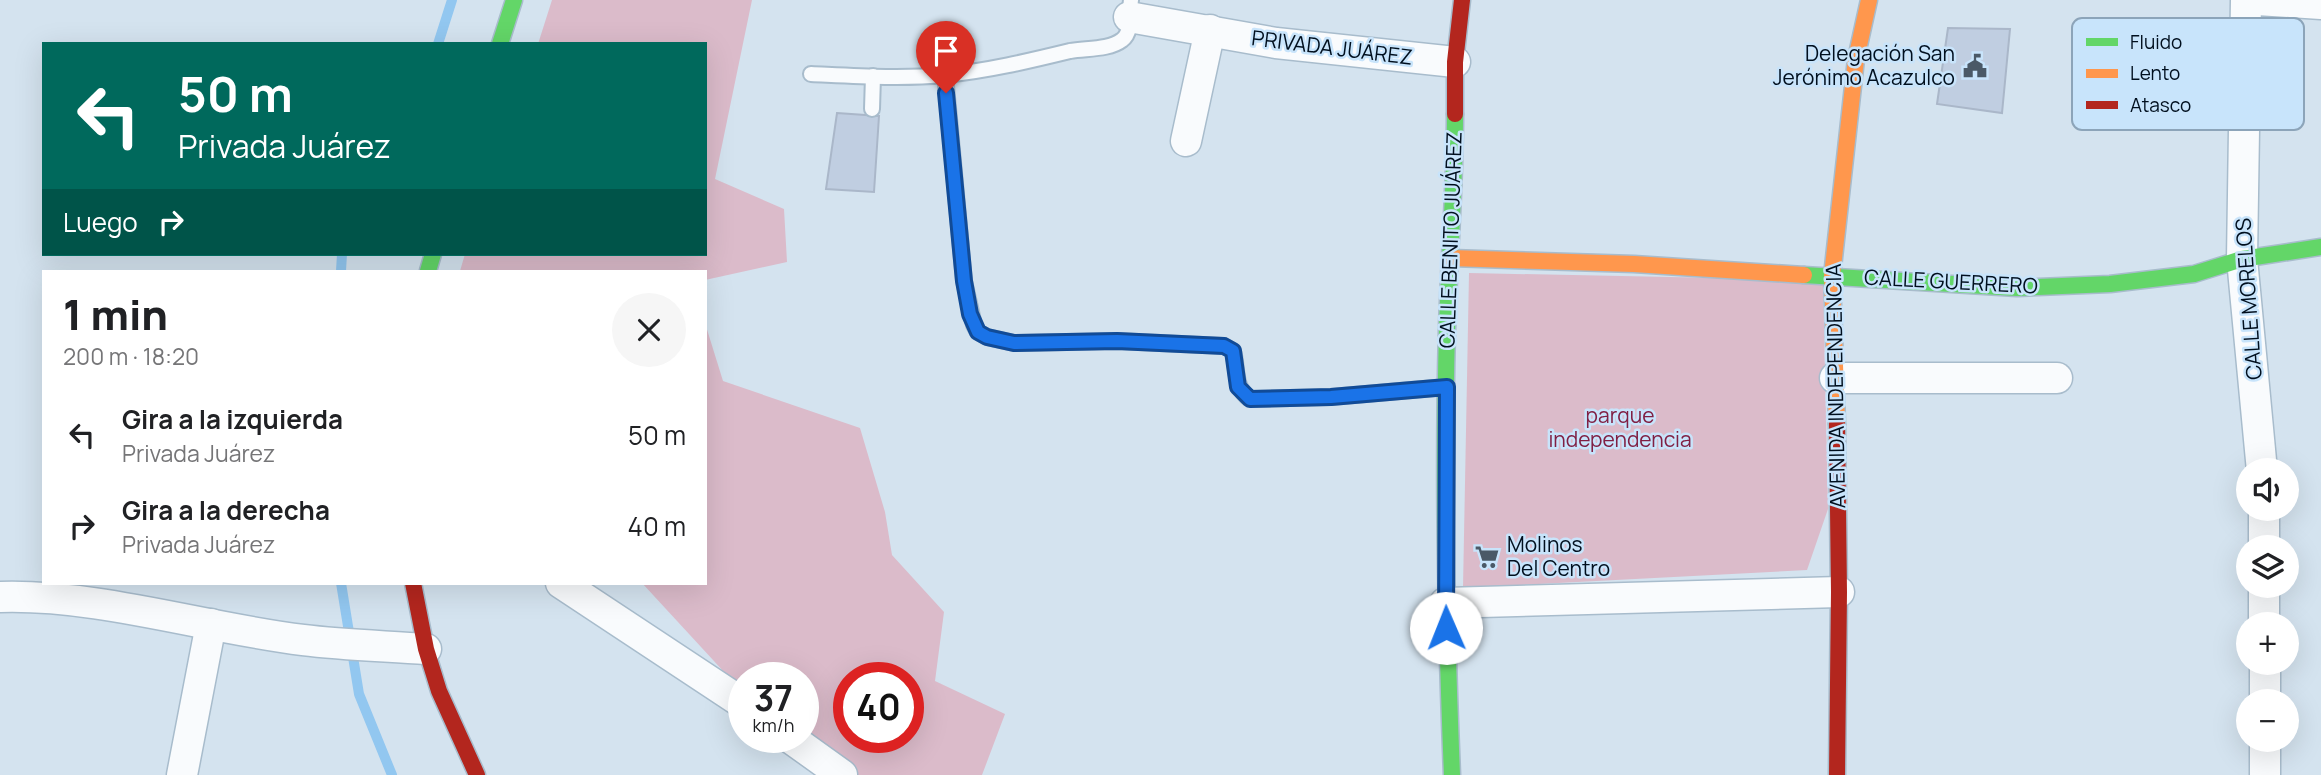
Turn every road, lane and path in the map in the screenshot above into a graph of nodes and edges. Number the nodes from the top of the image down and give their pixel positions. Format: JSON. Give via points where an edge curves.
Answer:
{"nodes":[{"id":1,"x":514,"y":0,"type":"edge"},
{"id":2,"x":1462,"y":0,"type":"edge"},
{"id":3,"x":1869,"y":0,"type":"edge"},
{"id":4,"x":2246,"y":0,"type":"edge"},
{"id":5,"x":2257,"y":0,"type":"edge"},
{"id":6,"x":2321,"y":4,"type":"edge"},
{"id":7,"x":1130,"y":9,"type":"edge"},
{"id":8,"x":2246,"y":18,"type":"edge"},
{"id":9,"x":1210,"y":30,"type":"junction"},
{"id":10,"x":501,"y":42,"type":"edge"},
{"id":11,"x":1455,"y":62,"type":"junction"},
{"id":12,"x":811,"y":74,"type":"dead end"},
{"id":13,"x":944,"y":75,"type":"junction"},
{"id":14,"x":873,"y":76,"type":"junction"},
{"id":15,"x":872,"y":109,"type":"dead end"},
{"id":16,"x":2244,"y":130,"type":"edge"},
{"id":17,"x":1186,"y":141,"type":"dead end"},
{"id":18,"x":2321,"y":247,"type":"edge"},
{"id":19,"x":1451,"y":258,"type":"junction"},
{"id":20,"x":2242,"y":259,"type":"junction"},
{"id":21,"x":1832,"y":276,"type":"junction"},
{"id":22,"x":1835,"y":378,"type":"junction"},
{"id":23,"x":2057,"y":379,"type":"dead end"},
{"id":24,"x":1447,"y":387,"type":"junction"},
{"id":25,"x":2261,"y":458,"type":"edge"},
{"id":26,"x":413,"y":585,"type":"edge"},
{"id":27,"x":564,"y":585,"type":"edge"},
{"id":28,"x":1839,"y":592,"type":"junction"},
{"id":29,"x":0,"y":597,"type":"edge"},
{"id":30,"x":1445,"y":603,"type":"junction"},
{"id":31,"x":211,"y":624,"type":"junction"},
{"id":32,"x":426,"y":649,"type":"junction"},
{"id":33,"x":728,"y":693,"type":"edge"},
{"id":34,"x":2265,"y":752,"type":"edge"},
{"id":35,"x":811,"y":753,"type":"edge"},
{"id":36,"x":182,"y":775,"type":"edge"},
{"id":37,"x":477,"y":775,"type":"edge"},
{"id":38,"x":842,"y":775,"type":"edge"},
{"id":39,"x":1452,"y":775,"type":"edge"},
{"id":40,"x":1837,"y":775,"type":"edge"},
{"id":41,"x":2265,"y":775,"type":"edge"}],
"edges":[{"from":1,"to":10,"type":"street"},
{"from":2,"to":11,"type":"street","name":"CALLE BENITO JUÁREZ"},
{"from":3,"to":21,"type":"street","name":"AVENIDA INDEPENDENCIA","via":[[1856,59]]},
{"from":4,"to":8,"type":"street","name":"CALLE MORELOS"},
{"from":5,"to":6,"type":"street"},
{"from":7,"to":9,"type":"street","name":"PRIVADA JUÁREZ"},
{"from":7,"to":13,"type":"lane","via":[[1130,30],[1113,44]]},
{"from":9,"to":11,"type":"street","name":"PRIVADA JUÁREZ","via":[[1276,43]]},
{"from":9,"to":17,"type":"street"},
{"from":11,"to":19,"type":"street","name":"CALLE BENITO JUÁREZ"},
{"from":12,"to":14,"type":"lane"},
{"from":13,"to":14,"type":"lane"},
{"from":13,"to":24,"type":"lane","via":[[964,281],[978,332],[1014,343],[1224,346],[1233,351],[1238,387],[1250,399]]},
{"from":14,"to":15,"type":"lane"},
{"from":16,"to":20,"type":"street","name":"CALLE MORELOS"},
{"from":18,"to":20,"type":"street","name":"CALLE GUERRERO"},
{"from":19,"to":21,"type":"street","name":"CALLE GUERRERO"},
{"from":19,"to":24,"type":"street","name":"CALLE BENITO JUÁREZ"},
{"from":20,"to":21,"type":"street","name":"CALLE GUERRERO","via":[[2194,274],[2110,284],[1952,286]]},
{"from":20,"to":25,"type":"street","name":"CALLE MORELOS"},
{"from":21,"to":22,"type":"street","name":"AVENIDA INDEPENDENCIA"},
{"from":22,"to":23,"type":"street"},
{"from":22,"to":28,"type":"street","name":"AVENIDA INDEPENDENCIA"},
{"from":24,"to":30,"type":"street","name":"CALLE BENITO JUÁREZ"},
{"from":26,"to":32,"type":"street"},
{"from":27,"to":33,"type":"street"},
{"from":28,"to":30,"type":"street"},
{"from":28,"to":40,"type":"street","name":"AVENIDA INDEPENDENCIA"},
{"from":29,"to":31,"type":"street","via":[[103,606]]},
{"from":30,"to":39,"type":"street","name":"CALLE BENITO JUÁREZ"},
{"from":31,"to":32,"type":"street","via":[[302,640]]},
{"from":31,"to":36,"type":"street"},
{"from":32,"to":37,"type":"street","via":[[439,691]]},
{"from":34,"to":41,"type":"street"},
{"from":35,"to":38,"type":"street"}]}
